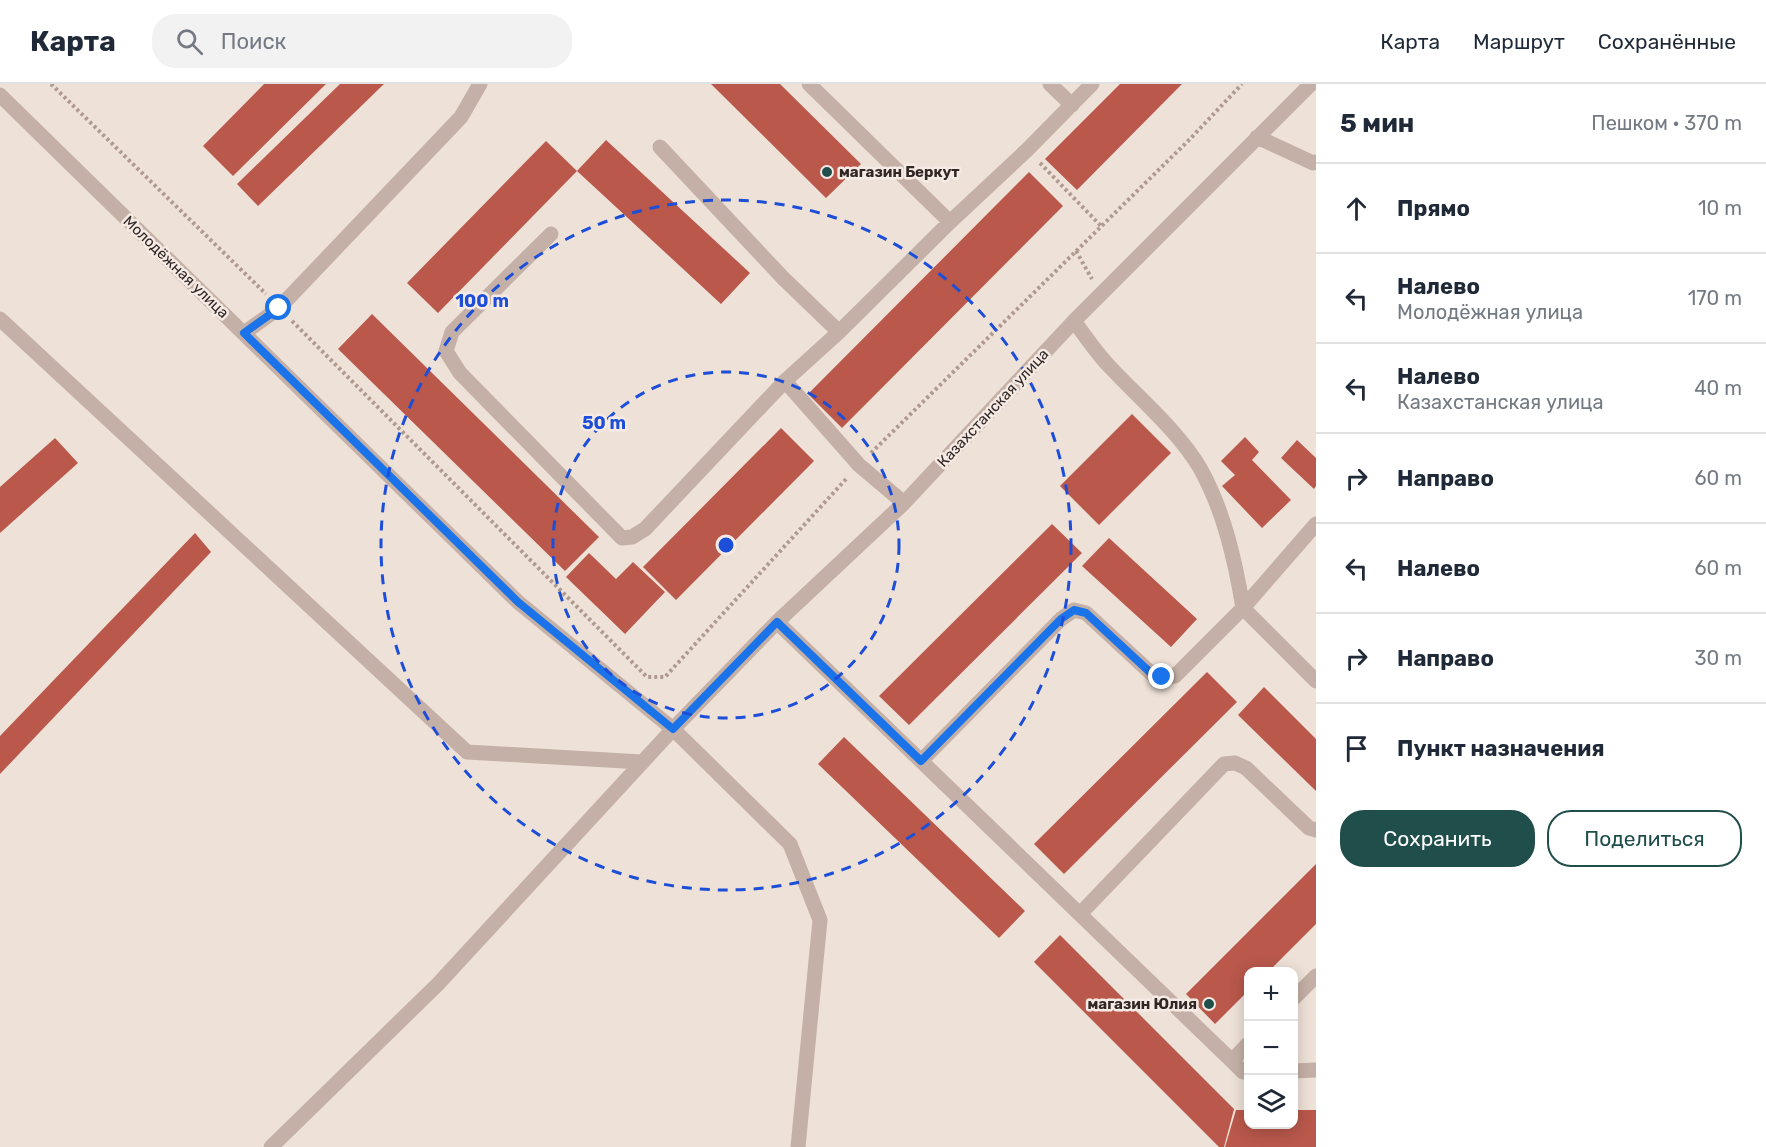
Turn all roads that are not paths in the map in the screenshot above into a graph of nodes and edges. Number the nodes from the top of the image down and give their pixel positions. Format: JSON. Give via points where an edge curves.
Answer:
{"nodes":[{"id":1,"x":480,"y":84,"type":"edge"},
{"id":2,"x":809,"y":84,"type":"edge"},
{"id":3,"x":1050,"y":84,"type":"edge"},
{"id":4,"x":1092,"y":84,"type":"edge"},
{"id":5,"x":1311,"y":84,"type":"edge"},
{"id":6,"x":0,"y":95,"type":"edge"},
{"id":7,"x":1072,"y":105,"type":"junction"},
{"id":8,"x":1257,"y":137,"type":"junction"},
{"id":9,"x":660,"y":147,"type":"dead end"},
{"id":10,"x":1316,"y":162,"type":"edge"},
{"id":11,"x":950,"y":222,"type":"junction"},
{"id":12,"x":551,"y":234,"type":"dead end"},
{"id":13,"x":0,"y":319,"type":"edge"},
{"id":14,"x":1074,"y":321,"type":"junction"},
{"id":15,"x":839,"y":332,"type":"junction"},
{"id":16,"x":244,"y":333,"type":"junction"},
{"id":17,"x":785,"y":381,"type":"junction"},
{"id":18,"x":904,"y":503,"type":"junction"},
{"id":19,"x":1316,"y":524,"type":"edge"},
{"id":20,"x":1243,"y":608,"type":"junction"},
{"id":21,"x":777,"y":622,"type":"junction"},
{"id":22,"x":1316,"y":681,"type":"edge"},
{"id":23,"x":673,"y":729,"type":"junction"},
{"id":24,"x":921,"y":761,"type":"junction"},
{"id":25,"x":642,"y":762,"type":"junction"},
{"id":26,"x":1316,"y":830,"type":"edge"},
{"id":27,"x":1080,"y":914,"type":"junction"},
{"id":28,"x":1316,"y":976,"type":"edge"},
{"id":29,"x":1298,"y":993,"type":"edge"},
{"id":30,"x":1244,"y":1048,"type":"edge"},
{"id":31,"x":1232,"y":1061,"type":"junction"},
{"id":32,"x":1316,"y":1070,"type":"edge"},
{"id":33,"x":1298,"y":1071,"type":"edge"},
{"id":34,"x":1244,"y":1072,"type":"edge"},
{"id":35,"x":271,"y":1147,"type":"edge"},
{"id":36,"x":798,"y":1147,"type":"edge"}],
"edges":[{"from":1,"to":16,"type":"street","via":[[461,117],[279,308]]},
{"from":2,"to":11,"type":"street"},
{"from":3,"to":7,"type":"street"},
{"from":4,"to":7,"type":"street"},
{"from":5,"to":8,"type":"street","name":"Казахстанская улица"},
{"from":6,"to":16,"type":"street","name":"Молодёжная улица"},
{"from":7,"to":11,"type":"street"},
{"from":8,"to":10,"type":"street"},
{"from":8,"to":14,"type":"street","name":"Казахстанская улица"},
{"from":9,"to":15,"type":"street"},
{"from":11,"to":15,"type":"street"},
{"from":12,"to":17,"type":"street","via":[[452,332],[446,351],[460,373],[622,538],[645,529]]},
{"from":13,"to":25,"type":"street","via":[[467,752]]},
{"from":14,"to":18,"type":"street","name":"Казахстанская улица"},
{"from":14,"to":20,"type":"street","via":[[1108,366],[1178,438],[1199,467],[1220,509]]},
{"from":15,"to":17,"type":"street"},
{"from":16,"to":23,"type":"street","name":"Молодёжная улица","via":[[518,602]]},
{"from":17,"to":18,"type":"street","via":[[859,465]]},
{"from":18,"to":21,"type":"street","name":"Казахстанская улица"},
{"from":19,"to":20,"type":"street"},
{"from":20,"to":22,"type":"street"},
{"from":20,"to":24,"type":"street","via":[[1175,676],[1162,677],[1153,675],[1086,613],[1074,610]]},
{"from":21,"to":23,"type":"street","name":"Казахстанская улица"},
{"from":21,"to":24,"type":"street"},
{"from":23,"to":25,"type":"street","name":"Казахстанская улица"},
{"from":23,"to":36,"type":"street","name":"Молодёжная улица","via":[[790,844],[820,920]]},
{"from":24,"to":27,"type":"street"},
{"from":25,"to":35,"type":"street","name":"Казахстанская улица","via":[[438,984]]},
{"from":26,"to":27,"type":"street","via":[[1309,828],[1246,768],[1235,763],[1224,765]]},
{"from":27,"to":31,"type":"street"},
{"from":28,"to":29,"type":"street"},
{"from":30,"to":31,"type":"street"},
{"from":31,"to":34,"type":"street"},
{"from":32,"to":33,"type":"street"}]}
